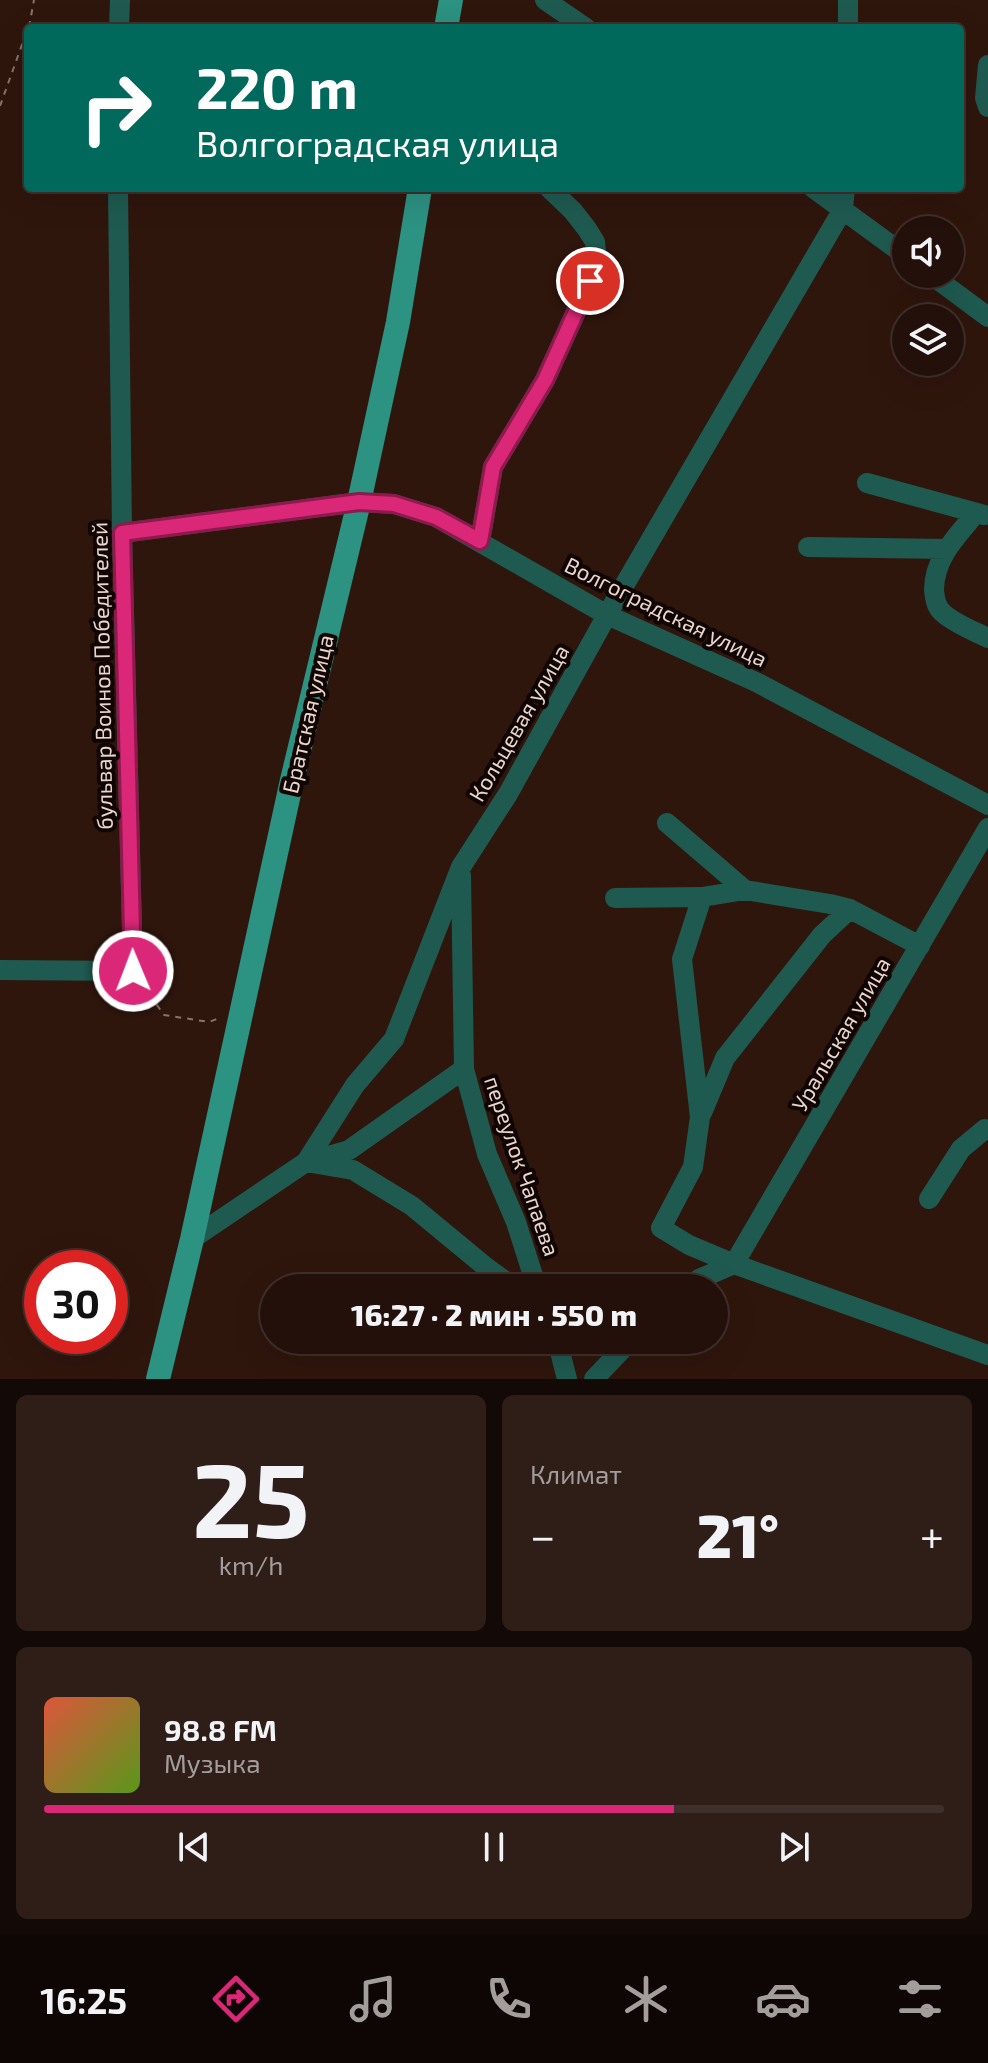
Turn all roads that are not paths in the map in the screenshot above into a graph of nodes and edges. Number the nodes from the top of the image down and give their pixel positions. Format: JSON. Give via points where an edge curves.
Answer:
{"nodes":[{"id":1,"x":120,"y":0,"type":"edge"},
{"id":2,"x":451,"y":0,"type":"edge"},
{"id":3,"x":545,"y":0,"type":"edge"},
{"id":4,"x":848,"y":0,"type":"edge"},
{"id":5,"x":119,"y":24,"type":"edge"},
{"id":6,"x":447,"y":24,"type":"edge"},
{"id":7,"x":580,"y":24,"type":"edge"},
{"id":8,"x":848,"y":24,"type":"edge"},
{"id":9,"x":988,"y":65,"type":"edge"},
{"id":10,"x":988,"y":107,"type":"edge"},
{"id":11,"x":118,"y":192,"type":"edge"},
{"id":12,"x":419,"y":192,"type":"edge"},
{"id":13,"x":553,"y":192,"type":"edge"},
{"id":14,"x":819,"y":192,"type":"edge"},
{"id":15,"x":845,"y":192,"type":"edge"},
{"id":16,"x":843,"y":209,"type":"junction"},
{"id":17,"x":892,"y":246,"type":"edge"},
{"id":18,"x":949,"y":288,"type":"edge"},
{"id":19,"x":988,"y":317,"type":"edge"},
{"id":20,"x":867,"y":483,"type":"dead end"},
{"id":21,"x":359,"y":502,"type":"junction"},
{"id":22,"x":982,"y":515,"type":"edge"},
{"id":23,"x":122,"y":533,"type":"junction"},
{"id":24,"x":480,"y":541,"type":"junction"},
{"id":25,"x":808,"y":547,"type":"dead end"},
{"id":26,"x":947,"y":549,"type":"junction"},
{"id":27,"x":607,"y":615,"type":"junction"},
{"id":28,"x":988,"y":638,"type":"edge"},
{"id":29,"x":988,"y":805,"type":"edge"},
{"id":30,"x":667,"y":823,"type":"dead end"},
{"id":31,"x":988,"y":828,"type":"edge"},
{"id":32,"x":461,"y":867,"type":"junction"},
{"id":33,"x":745,"y":890,"type":"junction"},
{"id":34,"x":702,"y":897,"type":"junction"},
{"id":35,"x":615,"y":898,"type":"dead end"},
{"id":36,"x":850,"y":909,"type":"junction"},
{"id":37,"x":920,"y":946,"type":"junction"},
{"id":38,"x":0,"y":970,"type":"edge"},
{"id":39,"x":464,"y":1069,"type":"junction"},
{"id":40,"x":700,"y":1117,"type":"junction"},
{"id":41,"x":988,"y":1130,"type":"edge"},
{"id":42,"x":306,"y":1162,"type":"junction"},
{"id":43,"x":929,"y":1199,"type":"dead end"},
{"id":44,"x":192,"y":1239,"type":"junction"},
{"id":45,"x":734,"y":1264,"type":"junction"},
{"id":46,"x":495,"y":1274,"type":"edge"},
{"id":47,"x":533,"y":1274,"type":"edge"},
{"id":48,"x":711,"y":1274,"type":"edge"},
{"id":49,"x":561,"y":1354,"type":"edge"},
{"id":50,"x":618,"y":1354,"type":"edge"},
{"id":51,"x":988,"y":1355,"type":"edge"},
{"id":52,"x":158,"y":1379,"type":"edge"},
{"id":53,"x":567,"y":1379,"type":"edge"},
{"id":54,"x":594,"y":1379,"type":"edge"}],
"edges":[{"from":1,"to":5,"type":"street"},
{"from":2,"to":6,"type":"main road"},
{"from":3,"to":7,"type":"street"},
{"from":4,"to":8,"type":"street"},
{"from":9,"to":10,"type":"street"},
{"from":11,"to":23,"type":"street","name":"бульвар Воинов Победителей"},
{"from":12,"to":21,"type":"main road","name":"Братская улица"},
{"from":13,"to":24,"type":"street","via":[[587,229],[597,261],[545,380],[493,467]]},
{"from":14,"to":16,"type":"street"},
{"from":15,"to":16,"type":"street","name":"Кольцевая улица"},
{"from":16,"to":17,"type":"street"},
{"from":16,"to":27,"type":"street","name":"Кольцевая улица"},
{"from":18,"to":19,"type":"street"},
{"from":20,"to":22,"type":"street"},
{"from":21,"to":23,"type":"street","name":"Волгоградская улица"},
{"from":21,"to":24,"type":"street","name":"Волгоградская улица","via":[[394,504],[436,517]]},
{"from":21,"to":44,"type":"main road","name":"Братская улица"},
{"from":22,"to":26,"type":"street"},
{"from":23,"to":38,"type":"street","name":"бульвар Воинов Победителей","via":[[133,971]]},
{"from":24,"to":27,"type":"street","name":"Волгоградская улица"},
{"from":25,"to":26,"type":"street"},
{"from":26,"to":28,"type":"street","via":[[935,579],[936,606]]},
{"from":27,"to":29,"type":"street","name":"Волгоградская улица","via":[[756,682]]},
{"from":27,"to":32,"type":"street","name":"Кольцевая улица","via":[[508,794]]},
{"from":30,"to":33,"type":"street"},
{"from":31,"to":37,"type":"street","name":"Уральская улица"},
{"from":32,"to":39,"type":"street","name":"переулок Чапаева"},
{"from":32,"to":42,"type":"street","name":"Кольцевая улица","via":[[394,1039],[355,1085]]},
{"from":33,"to":34,"type":"street"},
{"from":33,"to":36,"type":"street"},
{"from":34,"to":35,"type":"street"},
{"from":34,"to":40,"type":"street","via":[[682,959]]},
{"from":36,"to":37,"type":"street"},
{"from":36,"to":40,"type":"street","via":[[822,935],[725,1058]]},
{"from":37,"to":45,"type":"street","name":"Уральская улица"},
{"from":39,"to":42,"type":"street","via":[[349,1150]]},
{"from":39,"to":47,"type":"street","name":"переулок Чапаева","via":[[487,1154]]},
{"from":40,"to":45,"type":"street","via":[[693,1167],[661,1228]]},
{"from":41,"to":43,"type":"street","via":[[961,1149]]},
{"from":42,"to":44,"type":"street","name":"Кольцевая улица"},
{"from":42,"to":46,"type":"street","via":[[353,1170],[412,1206]]},
{"from":44,"to":52,"type":"main road","name":"Братская улица"},
{"from":45,"to":48,"type":"street"},
{"from":45,"to":51,"type":"street"},
{"from":49,"to":53,"type":"street"},
{"from":50,"to":54,"type":"street"}]}
